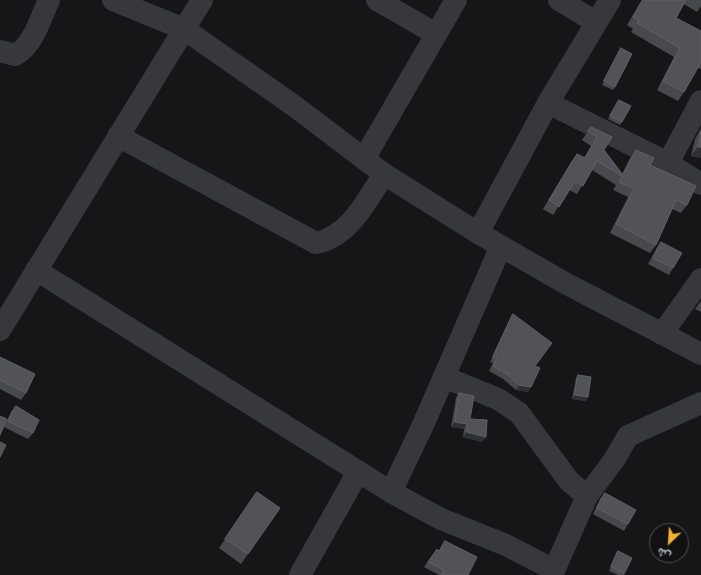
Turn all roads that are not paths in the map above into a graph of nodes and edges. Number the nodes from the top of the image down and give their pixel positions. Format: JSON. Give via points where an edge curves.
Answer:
{"nodes":[{"id":1,"x":50,"y":0,"type":"edge"},
{"id":2,"x":113,"y":0,"type":"edge"},
{"id":3,"x":202,"y":0,"type":"edge"},
{"id":4,"x":377,"y":0,"type":"edge"},
{"id":5,"x":456,"y":0,"type":"edge"},
{"id":6,"x":560,"y":0,"type":"edge"},
{"id":7,"x":610,"y":0,"type":"edge"},
{"id":8,"x":596,"y":22,"type":"junction"},
{"id":9,"x":184,"y":29,"type":"junction"},
{"id":10,"x":436,"y":34,"type":"junction"},
{"id":11,"x":0,"y":51,"type":"edge"},
{"id":12,"x":701,"y":100,"type":"edge"},
{"id":13,"x":548,"y":103,"type":"junction"},
{"id":14,"x":118,"y":136,"type":"junction"},
{"id":15,"x":364,"y":159,"type":"junction"},
{"id":16,"x":668,"y":163,"type":"junction"},
{"id":17,"x":384,"y":174,"type":"junction"},
{"id":18,"x":701,"y":184,"type":"edge"},
{"id":19,"x":478,"y":233,"type":"junction"},
{"id":20,"x":501,"y":246,"type":"junction"},
{"id":21,"x":36,"y":270,"type":"junction"},
{"id":22,"x":701,"y":279,"type":"edge"},
{"id":23,"x":0,"y":330,"type":"edge"},
{"id":24,"x":662,"y":334,"type":"junction"},
{"id":25,"x":701,"y":354,"type":"edge"},
{"id":26,"x":444,"y":377,"type":"junction"},
{"id":27,"x":701,"y":403,"type":"edge"},
{"id":28,"x":358,"y":472,"type":"junction"},
{"id":29,"x":391,"y":492,"type":"junction"},
{"id":30,"x":587,"y":496,"type":"junction"},
{"id":31,"x":553,"y":573,"type":"edge"},
{"id":32,"x":300,"y":575,"type":"edge"}],
"edges":[{"from":1,"to":11,"type":"street","via":[[23,51],[14,55]]},
{"from":2,"to":9,"type":"street"},
{"from":3,"to":9,"type":"street"},
{"from":4,"to":10,"type":"street"},
{"from":5,"to":10,"type":"street"},
{"from":6,"to":8,"type":"street"},
{"from":7,"to":8,"type":"street"},
{"from":8,"to":13,"type":"street"},
{"from":9,"to":14,"type":"street"},
{"from":9,"to":15,"type":"street","via":[[293,105]]},
{"from":10,"to":15,"type":"street"},
{"from":12,"to":16,"type":"street"},
{"from":13,"to":16,"type":"street"},
{"from":13,"to":19,"type":"street"},
{"from":14,"to":17,"type":"street","via":[[316,243],[330,240],[340,233],[357,215]]},
{"from":14,"to":21,"type":"street"},
{"from":15,"to":17,"type":"street"},
{"from":16,"to":18,"type":"street"},
{"from":17,"to":19,"type":"street"},
{"from":19,"to":20,"type":"street"},
{"from":20,"to":24,"type":"street"},
{"from":20,"to":26,"type":"street"},
{"from":21,"to":23,"type":"street"},
{"from":21,"to":28,"type":"street"},
{"from":22,"to":24,"type":"street"},
{"from":24,"to":25,"type":"street"},
{"from":26,"to":29,"type":"street"},
{"from":26,"to":30,"type":"street","via":[[498,399],[519,413],[569,481]]},
{"from":27,"to":30,"type":"street","via":[[628,436]]},
{"from":28,"to":29,"type":"street"},
{"from":28,"to":32,"type":"street"},
{"from":29,"to":31,"type":"street","via":[[441,518],[506,545]]},
{"from":30,"to":31,"type":"street"}]}
